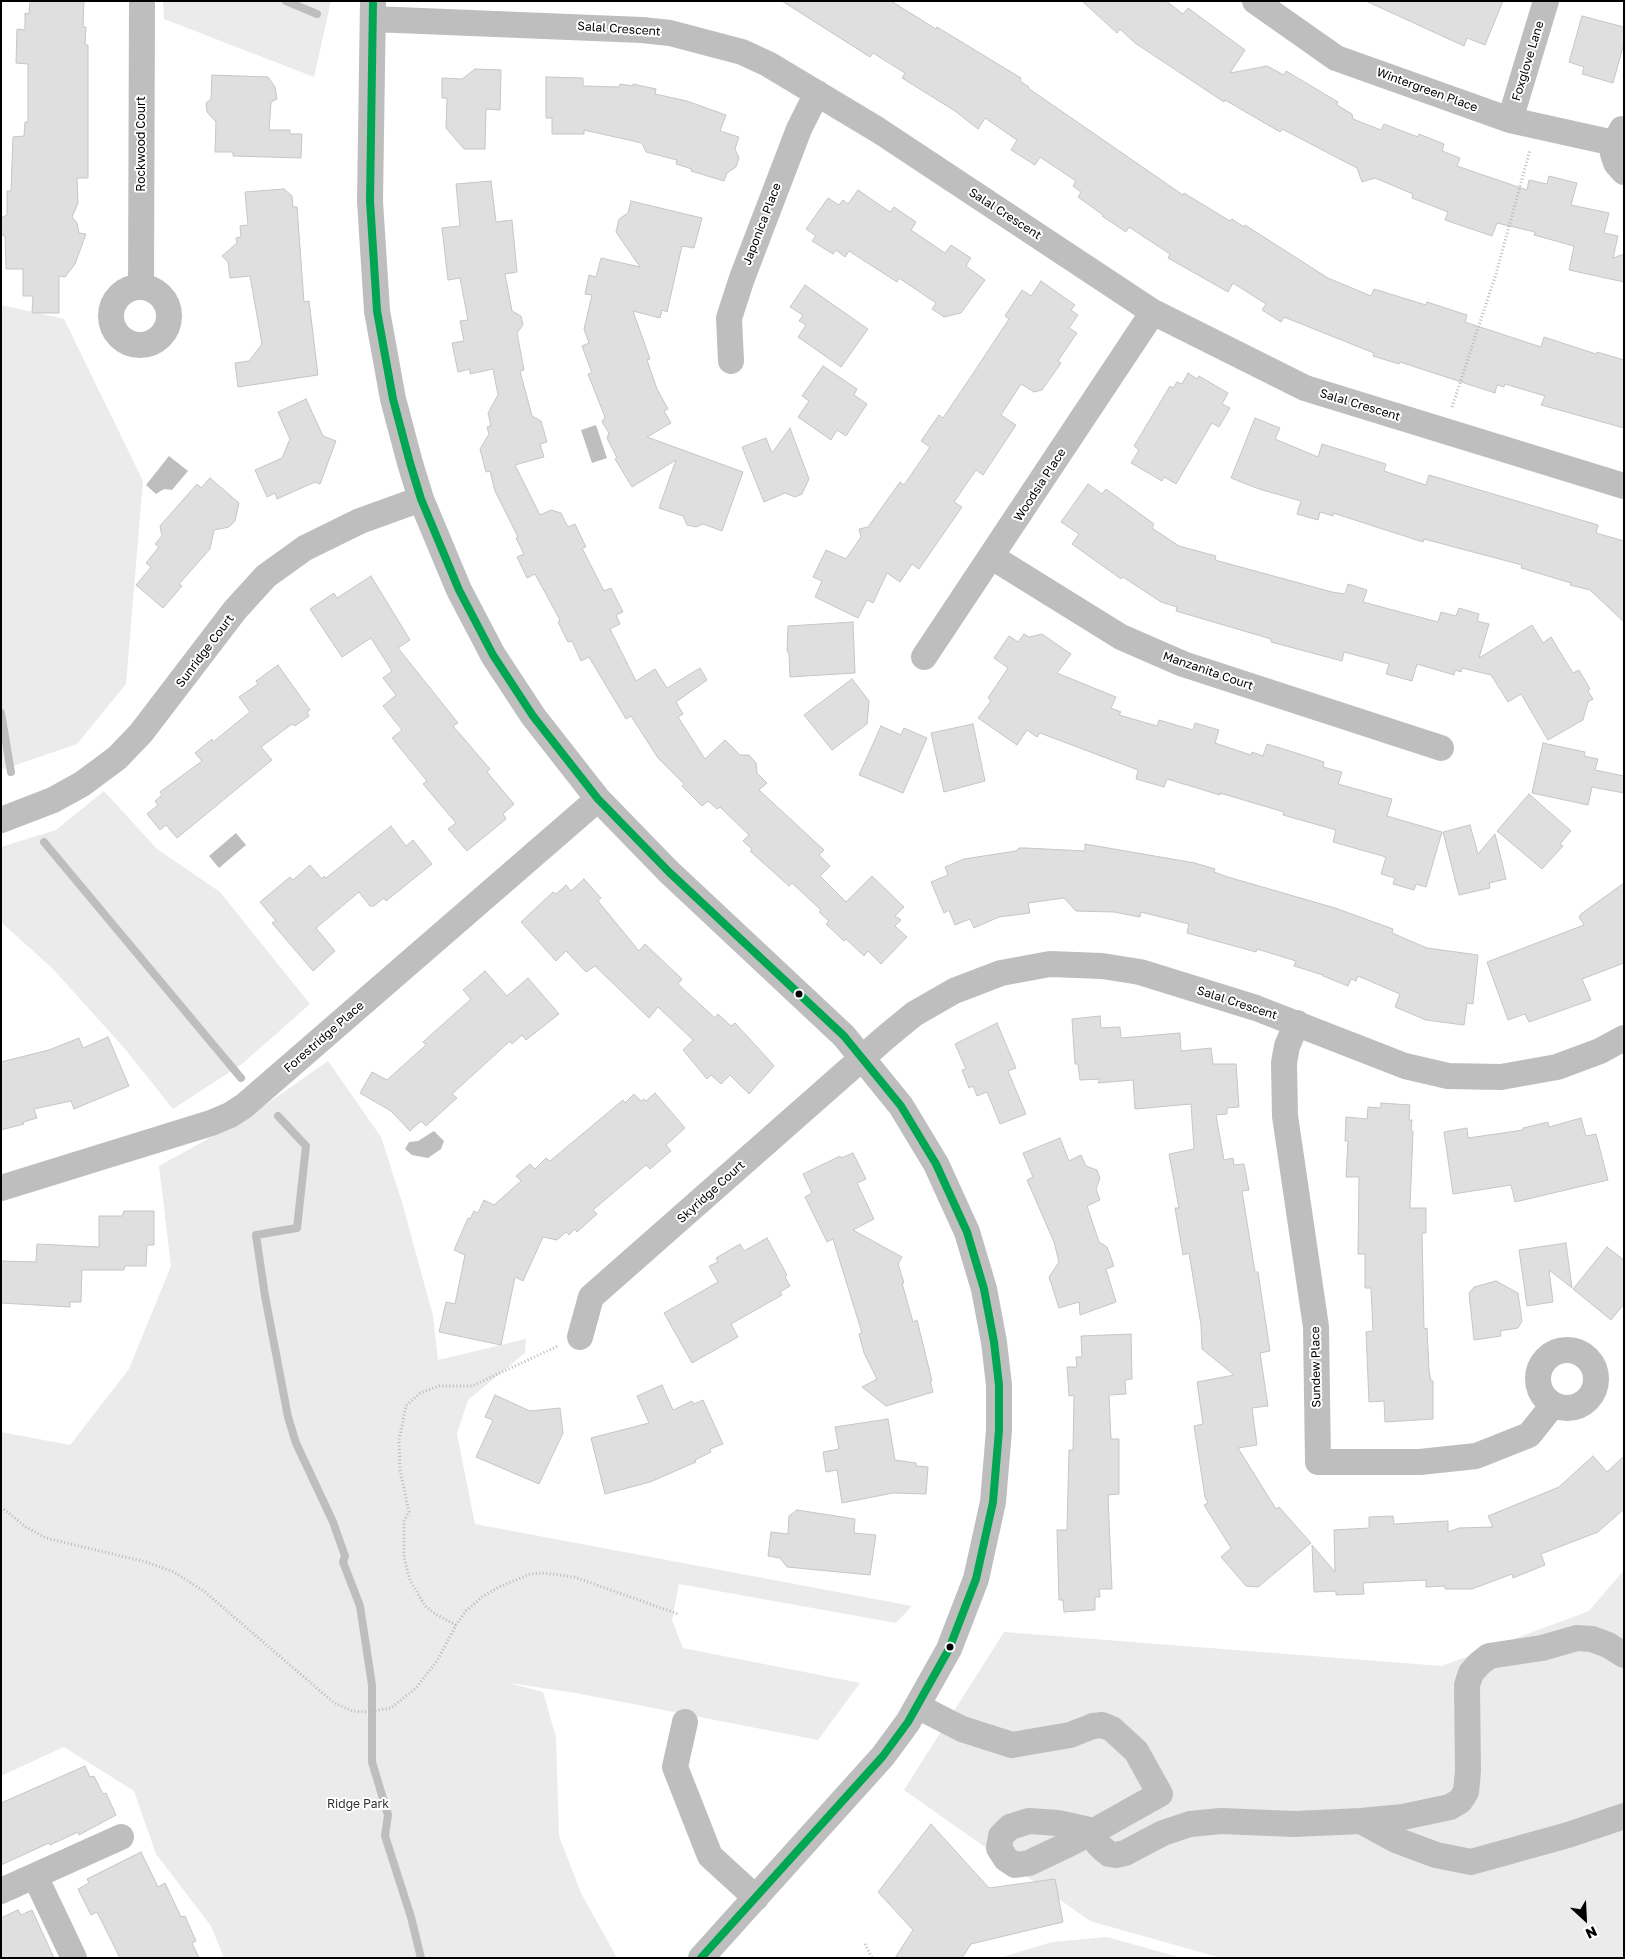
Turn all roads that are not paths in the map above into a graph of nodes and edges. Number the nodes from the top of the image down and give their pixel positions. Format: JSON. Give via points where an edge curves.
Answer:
{"nodes":[{"id":1,"x":142,"y":1,"type":"edge"},
{"id":2,"x":1256,"y":1,"type":"edge"},
{"id":3,"x":1546,"y":1,"type":"edge"},
{"id":4,"x":373,"y":10,"type":"edge"},
{"id":5,"x":817,"y":93,"type":"junction"},
{"id":6,"x":1510,"y":120,"type":"junction"},
{"id":7,"x":1619,"y":135,"type":"edge"},
{"id":8,"x":1624,"y":172,"type":"edge"},
{"id":9,"x":141,"y":287,"type":"dead end"},
{"id":10,"x":1153,"y":312,"type":"junction"},
{"id":11,"x":732,"y":361,"type":"dead end"},
{"id":12,"x":1624,"y":486,"type":"edge"},
{"id":13,"x":421,"y":499,"type":"junction"},
{"id":14,"x":992,"y":557,"type":"junction"},
{"id":15,"x":924,"y":657,"type":"dead end"},
{"id":16,"x":1441,"y":748,"type":"dead end"},
{"id":17,"x":598,"y":799,"type":"junction"},
{"id":18,"x":1,"y":820,"type":"edge"},
{"id":19,"x":1297,"y":1023,"type":"junction"},
{"id":20,"x":1624,"y":1038,"type":"edge"},
{"id":21,"x":862,"y":1058,"type":"junction"},
{"id":22,"x":1,"y":1188,"type":"edge"},
{"id":23,"x":580,"y":1337,"type":"road end"},
{"id":24,"x":1553,"y":1405,"type":"dead end"},
{"id":25,"x":1624,"y":1655,"type":"edge"},
{"id":26,"x":917,"y":1706,"type":"junction"},
{"id":27,"x":685,"y":1722,"type":"dead end"},
{"id":28,"x":1624,"y":1816,"type":"edge"},
{"id":29,"x":1361,"y":1821,"type":"junction"},
{"id":30,"x":121,"y":1837,"type":"dead end"},
{"id":31,"x":34,"y":1876,"type":"junction"},
{"id":32,"x":1,"y":1891,"type":"edge"},
{"id":33,"x":756,"y":1898,"type":"junction"},
{"id":34,"x":74,"y":1958,"type":"edge"},
{"id":35,"x":701,"y":1958,"type":"edge"}],
"edges":[{"from":1,"to":9,"type":"street","name":"Rockwood Court"},
{"from":2,"to":6,"type":"street","name":"Wintergreen Place","via":[[1336,58]]},
{"from":3,"to":6,"type":"street","name":"Foxglove Lane"},
{"from":4,"to":5,"type":"street","name":"Salal Crescent","via":[[670,33],[742,52]]},
{"from":4,"to":13,"type":"street","via":[[370,202],[377,311],[393,399]]},
{"from":5,"to":10,"type":"street","name":"Salal Crescent"},
{"from":5,"to":11,"type":"street","name":"Japonica Place","via":[[799,129],[734,302],[729,318]]},
{"from":6,"to":7,"type":"street","name":"Wintergreen Place"},
{"from":7,"to":8,"type":"street","name":"Wintergreen Place","via":[[1613,154]]},
{"from":10,"to":12,"type":"street","name":"Salal Crescent","via":[[1305,388]]},
{"from":10,"to":14,"type":"street","name":"Woodsia Place"},
{"from":13,"to":17,"type":"street","via":[[459,590],[493,655],[552,743]]},
{"from":13,"to":18,"type":"street","name":"Sunridge Court","via":[[353,525],[305,548],[266,576],[235,610],[141,733],[117,758],[82,784],[53,800]]},
{"from":14,"to":15,"type":"street","name":"Woodsia Place"},
{"from":14,"to":16,"type":"street","name":"Manzanita Court","via":[[1121,637],[1183,664]]},
{"from":17,"to":21,"type":"street","via":[[669,872],[844,1036]]},
{"from":17,"to":22,"type":"street","name":"Forestridge Place","via":[[237,1110],[211,1123]]},
{"from":19,"to":20,"type":"street","name":"Salal Crescent","via":[[1427,1072],[1471,1078],[1501,1077],[1557,1067]]},
{"from":19,"to":21,"type":"street","name":"Salal Crescent","via":[[1140,972],[1102,966],[1050,964],[1001,972],[954,990],[914,1014]]},
{"from":19,"to":24,"type":"street","name":"Sundew Place","via":[[1284,1063],[1284,1116],[1316,1327],[1318,1462],[1420,1462],[1476,1456],[1529,1435]]},
{"from":21,"to":23,"type":"street","name":"Skyridge Court","via":[[591,1297]]},
{"from":21,"to":26,"type":"street","via":[[918,1132],[952,1196],[984,1289],[999,1385],[998,1458],[981,1562],[965,1612]]},
{"from":25,"to":29,"type":"street","via":[[1592,1639],[1577,1638],[1542,1648],[1489,1656],[1472,1673],[1467,1684],[1468,1771],[1466,1792],[1460,1801],[1450,1807],[1402,1817]]},
{"from":26,"to":29,"type":"street","via":[[962,1729],[1012,1746],[1070,1735],[1093,1726],[1112,1729],[1136,1751],[1160,1794],[1094,1831],[1098,1844],[1109,1854],[1125,1853],[1163,1833],[1190,1824]]},
{"from":26,"to":33,"type":"street","via":[[871,1771]]},
{"from":27,"to":33,"type":"street","via":[[675,1767],[710,1856]]},
{"from":28,"to":29,"type":"street","via":[[1471,1862],[1436,1855],[1396,1840]]},
{"from":30,"to":31,"type":"street"},
{"from":31,"to":32,"type":"street"},
{"from":31,"to":34,"type":"street"},
{"from":33,"to":35,"type":"street"}]}
